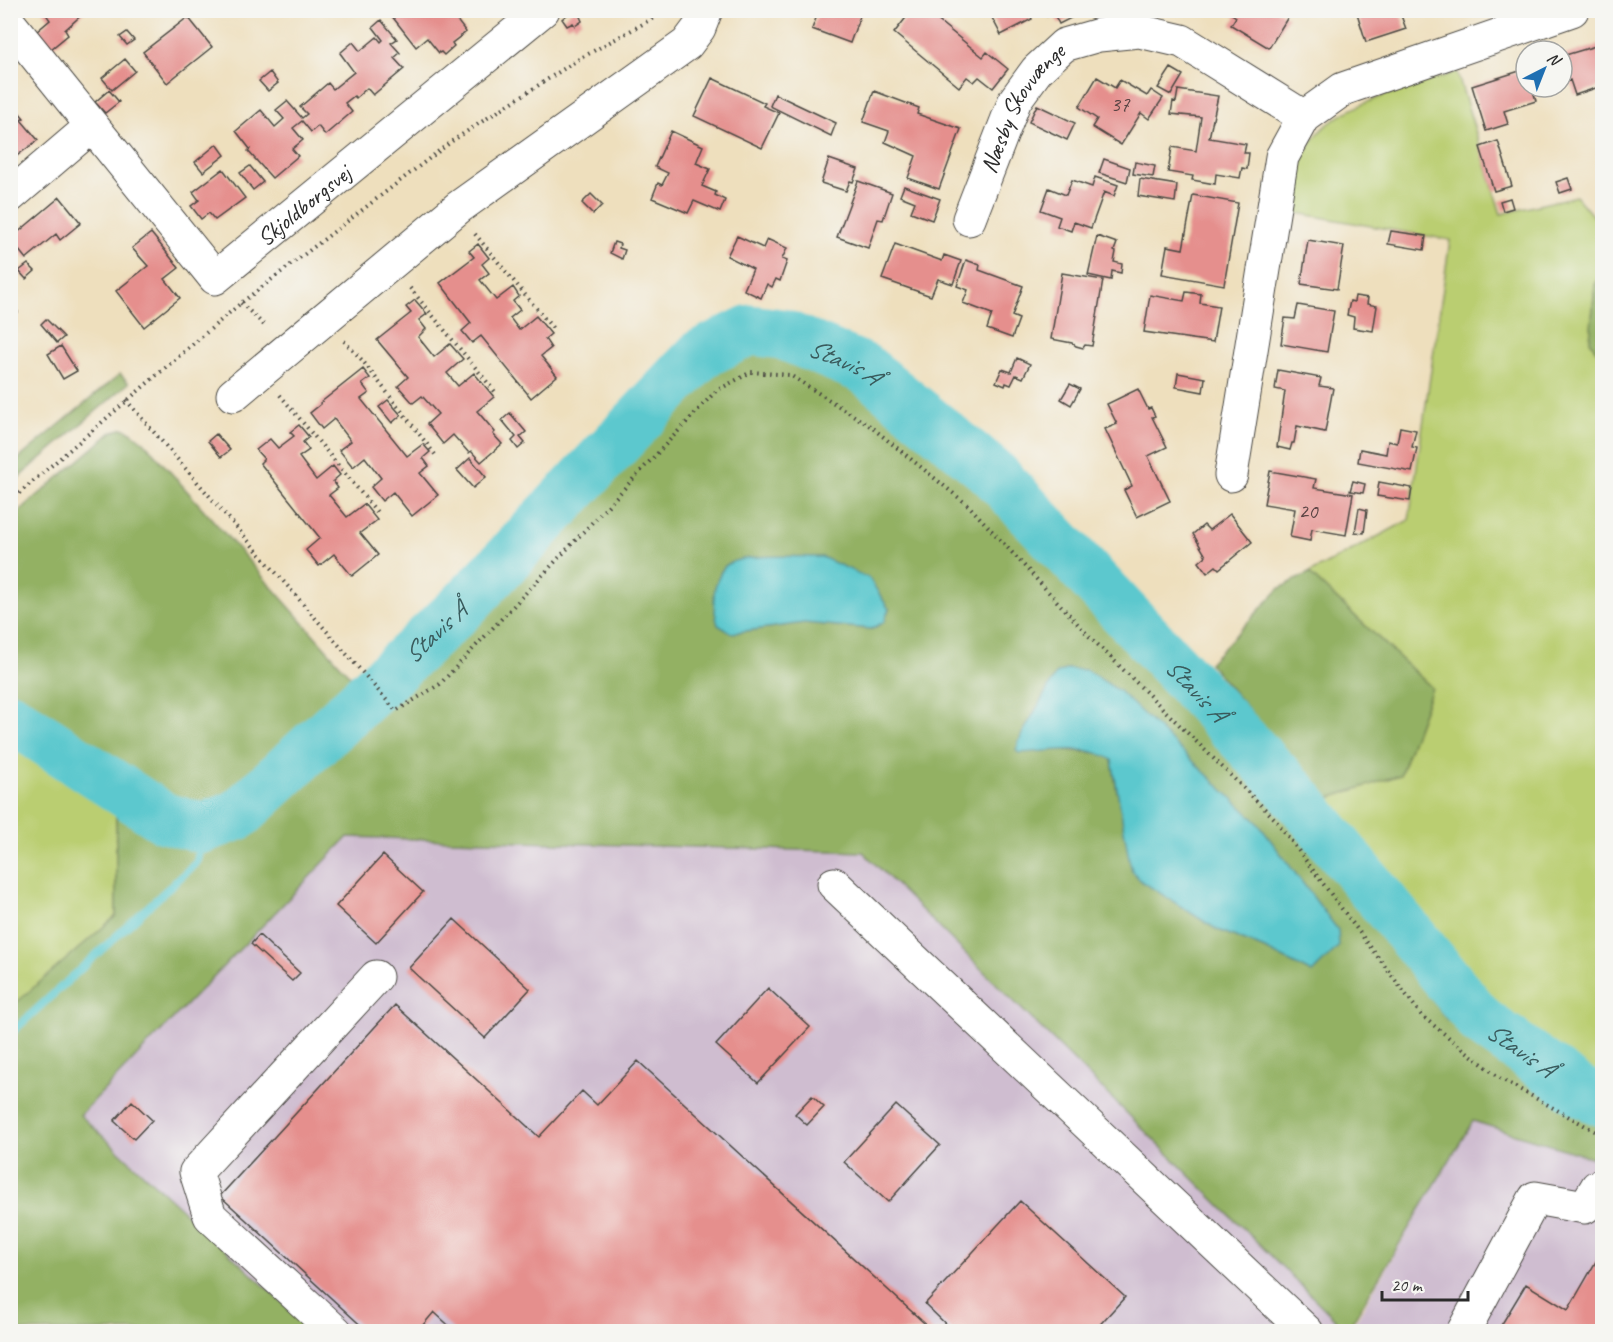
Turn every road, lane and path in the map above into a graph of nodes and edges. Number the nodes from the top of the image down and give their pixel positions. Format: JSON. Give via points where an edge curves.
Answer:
{"nodes":[{"id":1,"x":543,"y":10,"type":"edge"},
{"id":2,"x":668,"y":10,"type":"edge"},
{"id":3,"x":706,"y":10,"type":"edge"},
{"id":4,"x":1551,"y":14,"type":"edge"},
{"id":5,"x":10,"y":24,"type":"edge"},
{"id":6,"x":1304,"y":117,"type":"junction"},
{"id":7,"x":92,"y":126,"type":"junction"},
{"id":8,"x":10,"y":196,"type":"edge"},
{"id":9,"x":455,"y":210,"type":"junction"},
{"id":10,"x":969,"y":219,"type":"dead end"},
{"id":11,"x":390,"y":264,"type":"junction"},
{"id":12,"x":215,"y":278,"type":"junction"},
{"id":13,"x":242,"y":303,"type":"junction"},
{"id":14,"x":324,"y":319,"type":"junction"},
{"id":15,"x":555,"y":331,"type":"dead end"},
{"id":16,"x":288,"y":349,"type":"junction"},
{"id":17,"x":261,"y":372,"type":"junction"},
{"id":18,"x":233,"y":394,"type":"dead end"},
{"id":19,"x":497,"y":394,"type":"dead end"},
{"id":20,"x":126,"y":400,"type":"junction"},
{"id":21,"x":437,"y":457,"type":"dead end"},
{"id":22,"x":1231,"y":475,"type":"dead end"},
{"id":23,"x":10,"y":501,"type":"edge"},
{"id":24,"x":377,"y":512,"type":"dead end"},
{"id":25,"x":834,"y":884,"type":"dead end"},
{"id":26,"x":376,"y":977,"type":"dead end"},
{"id":27,"x":1602,"y":1135,"type":"edge"},
{"id":28,"x":1602,"y":1190,"type":"edge"},
{"id":29,"x":336,"y":1332,"type":"edge"},
{"id":30,"x":1306,"y":1332,"type":"edge"},
{"id":31,"x":1463,"y":1332,"type":"edge"}],
"edges":[{"from":1,"to":12,"type":"street","name":"Skjoldborgsvej"},
{"from":2,"to":13,"type":"path","via":[[579,59],[452,141]]},
{"from":3,"to":9,"type":"street","via":[[687,44]]},
{"from":4,"to":6,"type":"street","via":[[1343,89]]},
{"from":5,"to":7,"type":"street"},
{"from":6,"to":10,"type":"street","name":"Næsby Skovvænge","via":[[1182,41],[1139,31],[1099,35],[1064,45],[1036,70],[1015,100]]},
{"from":6,"to":22,"type":"street","via":[[1282,157]]},
{"from":7,"to":8,"type":"street"},
{"from":7,"to":12,"type":"street"},
{"from":9,"to":11,"type":"street"},
{"from":9,"to":15,"type":"path"},
{"from":11,"to":14,"type":"street"},
{"from":11,"to":19,"type":"path"},
{"from":12,"to":13,"type":"path"},
{"from":13,"to":16,"type":"path"},
{"from":13,"to":20,"type":"path"},
{"from":14,"to":16,"type":"street"},
{"from":14,"to":21,"type":"path","via":[[362,360]]},
{"from":16,"to":17,"type":"street"},
{"from":17,"to":18,"type":"street"},
{"from":17,"to":24,"type":"path"},
{"from":20,"to":23,"type":"path"},
{"from":20,"to":27,"type":"path","via":[[396,711],[440,684],[716,391],[751,372],[790,375],[870,426],[969,506],[1089,636],[1274,818],[1422,1016],[1501,1079]]},
{"from":25,"to":30,"type":"street"},
{"from":26,"to":29,"type":"street","via":[[196,1172],[210,1216]]},
{"from":28,"to":31,"type":"street","via":[[1597,1187],[1585,1207],[1535,1198]]}]}
